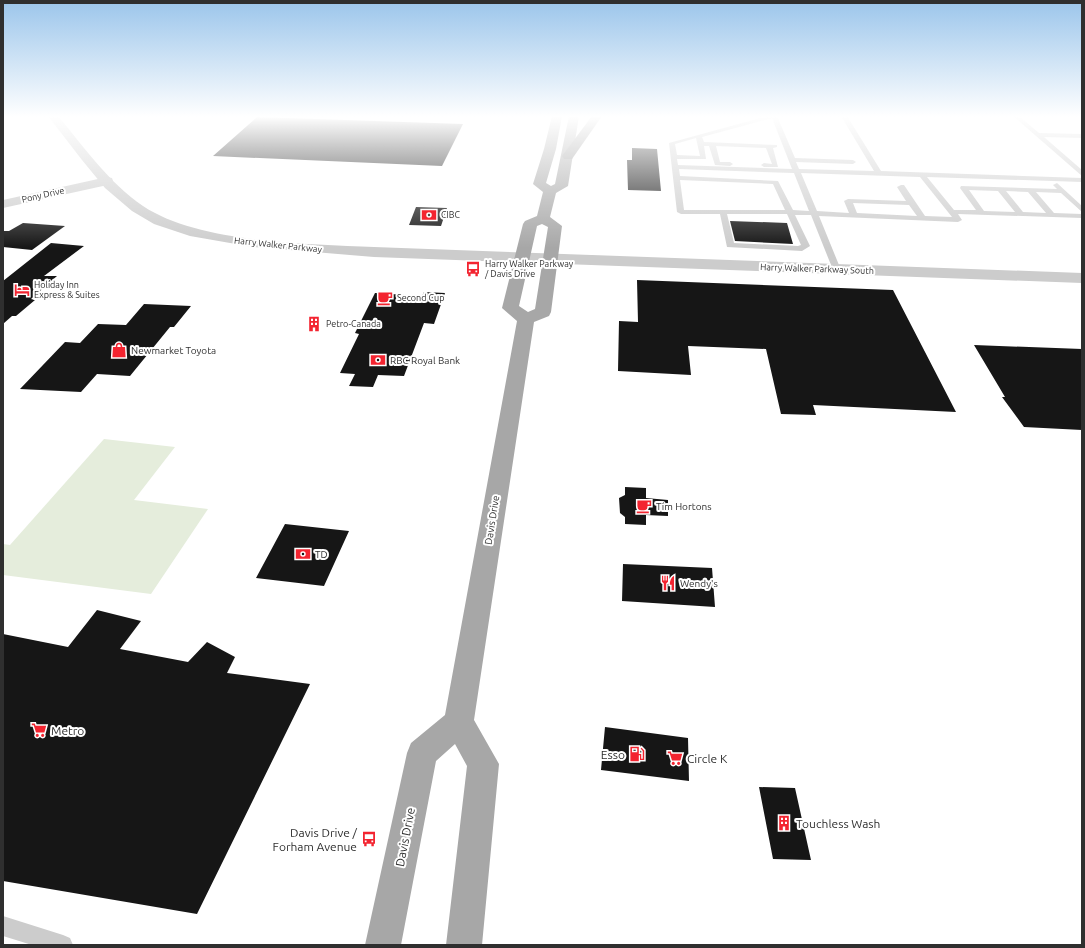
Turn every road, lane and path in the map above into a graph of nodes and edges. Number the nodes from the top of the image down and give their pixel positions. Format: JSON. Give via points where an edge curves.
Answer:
{"nodes":[{"id":1,"x":89,"y":160,"type":"edge"},
{"id":2,"x":546,"y":160,"type":"edge"},
{"id":3,"x":567,"y":160,"type":"edge"},
{"id":4,"x":675,"y":160,"type":"edge"},
{"id":5,"x":716,"y":160,"type":"edge"},
{"id":6,"x":774,"y":160,"type":"edge"},
{"id":7,"x":792,"y":160,"type":"edge"},
{"id":8,"x":799,"y":160,"type":"edge"},
{"id":9,"x":870,"y":160,"type":"edge"},
{"id":10,"x":1066,"y":160,"type":"edge"},
{"id":11,"x":853,"y":162,"type":"dead end"},
{"id":12,"x":676,"y":167,"type":"junction"},
{"id":13,"x":797,"y":170,"type":"junction"},
{"id":14,"x":878,"y":173,"type":"junction"},
{"id":15,"x":921,"y":174,"type":"junction"},
{"id":16,"x":1082,"y":174,"type":"edge"},
{"id":17,"x":677,"y":178,"type":"junction"},
{"id":18,"x":1051,"y":179,"type":"junction"},
{"id":19,"x":1082,"y":180,"type":"edge"},
{"id":20,"x":107,"y":181,"type":"junction"},
{"id":21,"x":901,"y":187,"type":"dead end"},
{"id":22,"x":1000,"y":189,"type":"junction"},
{"id":23,"x":1030,"y":190,"type":"junction"},
{"id":24,"x":550,"y":191,"type":"junction"},
{"id":25,"x":1063,"y":191,"type":"junction"},
{"id":26,"x":911,"y":203,"type":"junction"},
{"id":27,"x":3,"y":204,"type":"edge"},
{"id":28,"x":1082,"y":210,"type":"edge"},
{"id":29,"x":723,"y":212,"type":"junction"},
{"id":30,"x":790,"y":212,"type":"junction"},
{"id":31,"x":952,"y":212,"type":"junction"},
{"id":32,"x":814,"y":213,"type":"junction"},
{"id":33,"x":982,"y":213,"type":"junction"},
{"id":34,"x":1021,"y":214,"type":"junction"},
{"id":35,"x":1052,"y":215,"type":"junction"},
{"id":36,"x":854,"y":216,"type":"junction"},
{"id":37,"x":1082,"y":216,"type":"edge"},
{"id":38,"x":543,"y":218,"type":"junction"},
{"id":39,"x":923,"y":219,"type":"junction"},
{"id":40,"x":522,"y":258,"type":"junction"},
{"id":41,"x":551,"y":259,"type":"junction"},
{"id":42,"x":838,"y":270,"type":"junction"},
{"id":43,"x":1082,"y":278,"type":"edge"},
{"id":44,"x":526,"y":319,"type":"junction"},
{"id":45,"x":459,"y":722,"type":"junction"},
{"id":46,"x":3,"y":926,"type":"edge"},
{"id":47,"x":63,"y":945,"type":"edge"},
{"id":48,"x":383,"y":945,"type":"edge"},
{"id":49,"x":464,"y":945,"type":"edge"}],
"edges":[{"from":1,"to":20,"type":"street","name":"Harry Walker Parkway"},
{"from":2,"to":24,"type":"main road","via":[[538,184]]},
{"from":3,"to":24,"type":"main road","via":[[561,186]]},
{"from":4,"to":12,"type":"lane"},
{"from":5,"to":6,"type":"lane","via":[[717,164],[776,166]]},
{"from":7,"to":13,"type":"lane"},
{"from":8,"to":11,"type":"lane"},
{"from":9,"to":14,"type":"lane"},
{"from":10,"to":16,"type":"lane"},
{"from":12,"to":13,"type":"lane"},
{"from":12,"to":17,"type":"lane"},
{"from":13,"to":14,"type":"lane"},
{"from":13,"to":32,"type":"lane"},
{"from":14,"to":15,"type":"lane"},
{"from":15,"to":18,"type":"lane"},
{"from":15,"to":31,"type":"lane"},
{"from":17,"to":29,"type":"lane","via":[[681,212]]},
{"from":17,"to":30,"type":"lane","via":[[776,182]]},
{"from":18,"to":19,"type":"lane"},
{"from":18,"to":25,"type":"lane"},
{"from":20,"to":27,"type":"street","name":"Pony Drive"},
{"from":20,"to":40,"type":"street","name":"Harry Walker Parkway","via":[[152,218],[189,232],[237,241],[294,248]]},
{"from":21,"to":26,"type":"lane"},
{"from":22,"to":23,"type":"lane"},
{"from":22,"to":33,"type":"lane","via":[[964,188]]},
{"from":22,"to":34,"type":"lane"},
{"from":23,"to":25,"type":"lane"},
{"from":23,"to":35,"type":"lane"},
{"from":24,"to":38,"type":"main road"},
{"from":25,"to":28,"type":"lane"},
{"from":26,"to":36,"type":"lane","via":[[848,201]]},
{"from":26,"to":39,"type":"lane"},
{"from":29,"to":30,"type":"lane"},
{"from":29,"to":30,"type":"lane","via":[[730,246],[804,248],[805,242]]},
{"from":30,"to":32,"type":"lane"},
{"from":31,"to":33,"type":"lane"},
{"from":31,"to":39,"type":"lane","via":[[958,220]]},
{"from":32,"to":36,"type":"lane"},
{"from":32,"to":42,"type":"lane"},
{"from":33,"to":34,"type":"lane"},
{"from":34,"to":35,"type":"lane"},
{"from":35,"to":37,"type":"lane"},
{"from":36,"to":39,"type":"lane"},
{"from":38,"to":40,"type":"main road","via":[[530,224]]},
{"from":38,"to":41,"type":"main road","via":[[555,226]]},
{"from":40,"to":41,"type":"street","name":"Harry Walker Parkway"},
{"from":40,"to":44,"type":"main road","via":[[510,308]]},
{"from":41,"to":42,"type":"street","name":"Harry Walker Parkway South"},
{"from":41,"to":44,"type":"main road","via":[[543,312]]},
{"from":42,"to":43,"type":"street","name":"Harry Walker Parkway South"},
{"from":44,"to":45,"type":"main road","name":"Davis Drive"},
{"from":45,"to":48,"type":"main road","name":"Davis Drive","via":[[422,753]]},
{"from":45,"to":49,"type":"main road","via":[[483,764]]},
{"from":46,"to":47,"type":"lane"}]}
